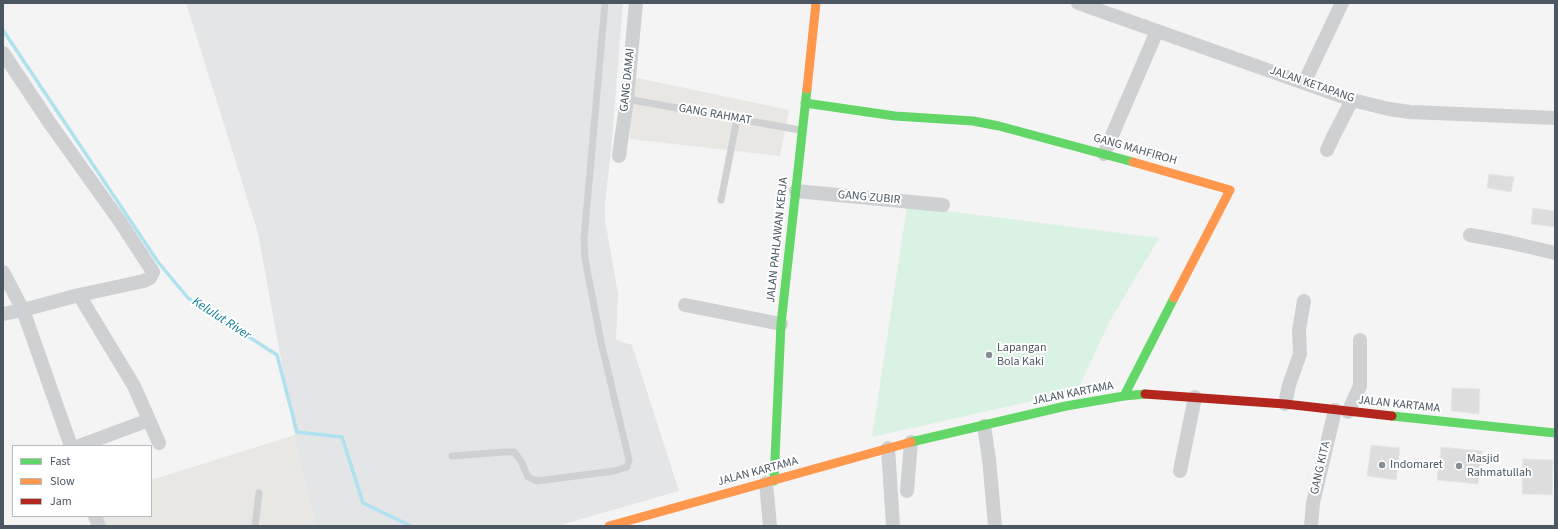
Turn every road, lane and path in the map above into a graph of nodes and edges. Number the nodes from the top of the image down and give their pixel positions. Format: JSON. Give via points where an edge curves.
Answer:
{"nodes":[{"id":1,"x":605,"y":3,"type":"edge"},
{"id":2,"x":636,"y":3,"type":"edge"},
{"id":3,"x":816,"y":3,"type":"edge"},
{"id":4,"x":1078,"y":3,"type":"edge"},
{"id":5,"x":1342,"y":3,"type":"edge"},
{"id":6,"x":1157,"y":30,"type":"junction"},
{"id":7,"x":3,"y":53,"type":"edge"},
{"id":8,"x":1304,"y":83,"type":"junction"},
{"id":9,"x":627,"y":99,"type":"junction"},
{"id":10,"x":1352,"y":100,"type":"junction"},
{"id":11,"x":805,"y":103,"type":"junction"},
{"id":12,"x":1555,"y":118,"type":"edge"},
{"id":13,"x":737,"y":119,"type":"junction"},
{"id":14,"x":802,"y":131,"type":"junction"},
{"id":15,"x":1327,"y":150,"type":"dead end"},
{"id":16,"x":1104,"y":154,"type":"junction"},
{"id":17,"x":619,"y":156,"type":"dead end"},
{"id":18,"x":796,"y":191,"type":"junction"},
{"id":19,"x":721,"y":200,"type":"dead end"},
{"id":20,"x":943,"y":205,"type":"dead end"},
{"id":21,"x":1470,"y":235,"type":"dead end"},
{"id":22,"x":1555,"y":253,"type":"edge"},
{"id":23,"x":3,"y":272,"type":"edge"},
{"id":24,"x":79,"y":295,"type":"junction"},
{"id":25,"x":1304,"y":301,"type":"dead end"},
{"id":26,"x":685,"y":305,"type":"dead end"},
{"id":27,"x":23,"y":310,"type":"junction"},
{"id":28,"x":3,"y":314,"type":"edge"},
{"id":29,"x":781,"y":324,"type":"junction"},
{"id":30,"x":1360,"y":340,"type":"dead end"},
{"id":31,"x":1124,"y":396,"type":"junction"},
{"id":32,"x":1195,"y":397,"type":"junction"},
{"id":33,"x":1285,"y":404,"type":"junction"},
{"id":34,"x":1342,"y":411,"type":"junction"},
{"id":35,"x":149,"y":420,"type":"junction"},
{"id":36,"x":984,"y":426,"type":"junction"},
{"id":37,"x":1555,"y":433,"type":"edge"},
{"id":38,"x":911,"y":442,"type":"junction"},
{"id":39,"x":159,"y":443,"type":"dead end"},
{"id":40,"x":71,"y":445,"type":"edge"},
{"id":41,"x":82,"y":445,"type":"edge"},
{"id":42,"x":888,"y":448,"type":"junction"},
{"id":43,"x":452,"y":456,"type":"dead end"},
{"id":44,"x":1180,"y":471,"type":"dead end"},
{"id":45,"x":770,"y":482,"type":"junction"},
{"id":46,"x":907,"y":491,"type":"dead end"},
{"id":47,"x":259,"y":493,"type":"dead end"},
{"id":48,"x":632,"y":523,"type":"edge"},
{"id":49,"x":255,"y":526,"type":"edge"},
{"id":50,"x":609,"y":526,"type":"edge"},
{"id":51,"x":770,"y":526,"type":"edge"},
{"id":52,"x":893,"y":526,"type":"edge"},
{"id":53,"x":995,"y":526,"type":"edge"},
{"id":54,"x":1311,"y":526,"type":"edge"}],
"edges":[{"from":1,"to":43,"type":"lane","via":[[584,239],[585,259],[601,342],[629,460],[627,467],[537,481],[528,477],[514,452]]},
{"from":2,"to":9,"type":"street","name":"GANG DAMAI"},
{"from":3,"to":11,"type":"street","name":"JALAN PAHLAWAN KERJA"},
{"from":4,"to":6,"type":"street","name":"JALAN KETAPANG"},
{"from":5,"to":8,"type":"street"},
{"from":6,"to":8,"type":"street","name":"JALAN KETAPANG"},
{"from":6,"to":16,"type":"street"},
{"from":7,"to":24,"type":"street","via":[[152,270],[152,277],[144,281]]},
{"from":8,"to":10,"type":"street","name":"JALAN KETAPANG"},
{"from":9,"to":13,"type":"lane","name":"GANG RAHMAT"},
{"from":9,"to":17,"type":"street","name":"GANG DAMAI"},
{"from":10,"to":12,"type":"street","name":"JALAN KETAPANG","via":[[1410,112]]},
{"from":10,"to":15,"type":"street"},
{"from":11,"to":14,"type":"street","name":"JALAN PAHLAWAN KERJA"},
{"from":11,"to":16,"type":"street","name":"GANG MAHFIROH","via":[[895,116],[973,121]]},
{"from":13,"to":14,"type":"lane","name":"GANG RAHMAT"},
{"from":13,"to":19,"type":"lane"},
{"from":14,"to":18,"type":"street","name":"JALAN PAHLAWAN KERJA"},
{"from":16,"to":31,"type":"street","name":"GANG MAHFIROH","via":[[1230,190]]},
{"from":18,"to":20,"type":"street","name":"GANG ZUBIR"},
{"from":18,"to":29,"type":"street","name":"JALAN PAHLAWAN KERJA"},
{"from":21,"to":22,"type":"street"},
{"from":23,"to":27,"type":"street"},
{"from":24,"to":27,"type":"street"},
{"from":24,"to":35,"type":"street","via":[[134,386]]},
{"from":25,"to":33,"type":"street","via":[[1299,330],[1300,354]]},
{"from":26,"to":29,"type":"street"},
{"from":27,"to":28,"type":"street"},
{"from":27,"to":40,"type":"street"},
{"from":29,"to":45,"type":"street","name":"JALAN PAHLAWAN KERJA"},
{"from":30,"to":34,"type":"street","name":"GANG KITA","via":[[1360,386]]},
{"from":31,"to":32,"type":"street","name":"JALAN KARTAMA","via":[[1147,394]]},
{"from":31,"to":36,"type":"street","name":"JALAN KARTAMA","via":[[1066,406]]},
{"from":32,"to":33,"type":"street","name":"JALAN KARTAMA"},
{"from":32,"to":44,"type":"street"},
{"from":33,"to":34,"type":"street","name":"JALAN KARTAMA"},
{"from":34,"to":37,"type":"street","name":"JALAN KARTAMA"},
{"from":34,"to":54,"type":"street","name":"GANG KITA","via":[[1313,503]]},
{"from":35,"to":39,"type":"street"},
{"from":35,"to":41,"type":"street"},
{"from":36,"to":38,"type":"street","name":"JALAN KARTAMA"},
{"from":36,"to":53,"type":"street"},
{"from":38,"to":42,"type":"street","name":"JALAN KARTAMA"},
{"from":38,"to":46,"type":"street"},
{"from":42,"to":45,"type":"street","name":"JALAN KARTAMA"},
{"from":42,"to":52,"type":"street"},
{"from":45,"to":48,"type":"street","name":"JALAN KARTAMA","via":[[683,504]]},
{"from":45,"to":51,"type":"street"},
{"from":47,"to":49,"type":"lane"},
{"from":48,"to":50,"type":"street","name":"JALAN KARTAMA"}]}
